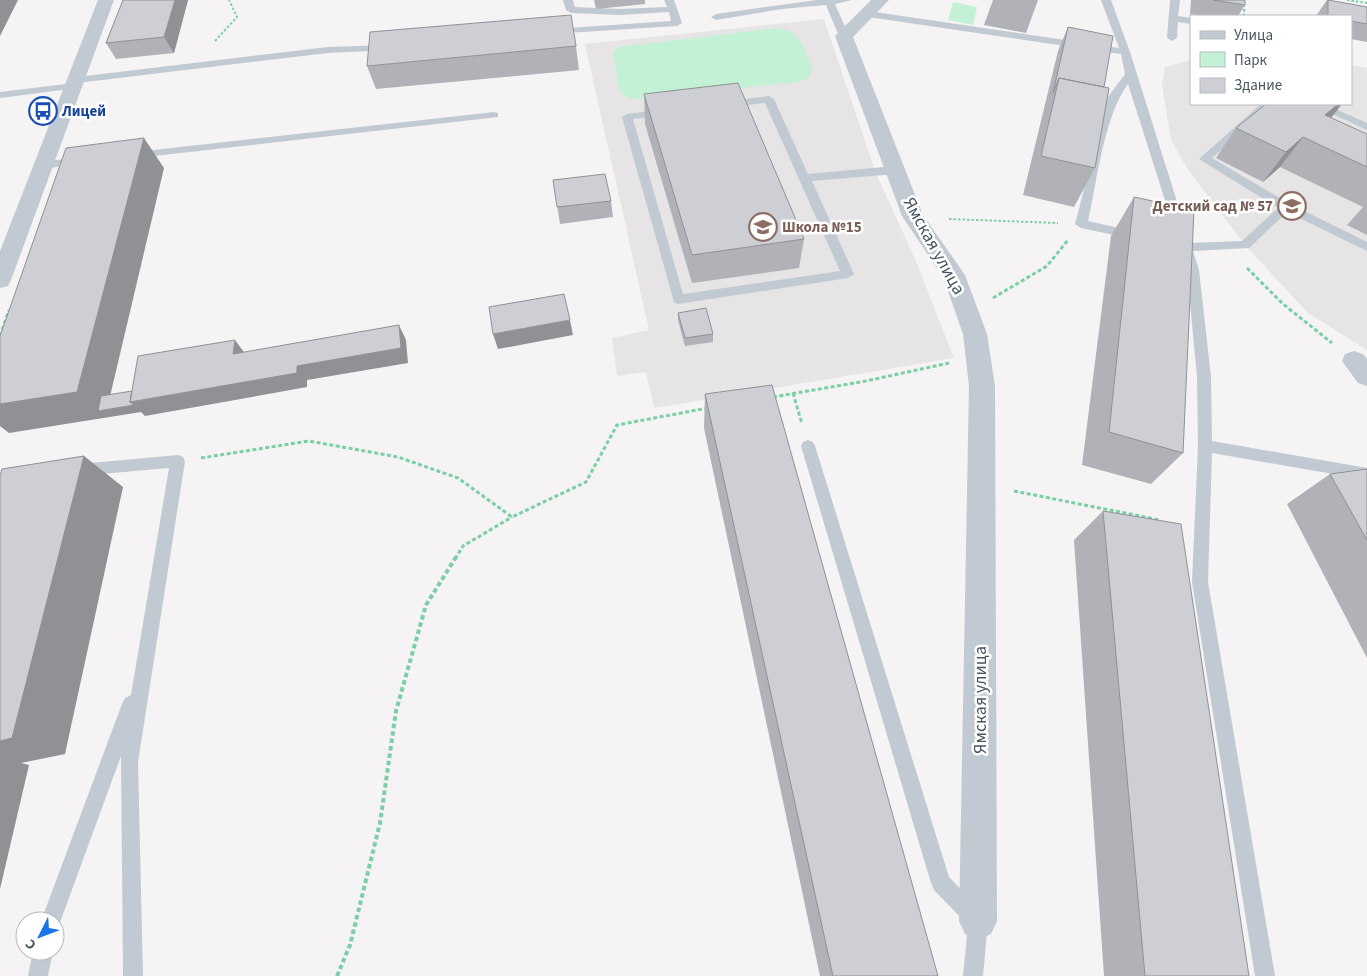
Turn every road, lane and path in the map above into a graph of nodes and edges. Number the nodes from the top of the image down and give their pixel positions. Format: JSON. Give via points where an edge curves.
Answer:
{"nodes":[{"id":1,"x":106,"y":0,"type":"edge"},
{"id":2,"x":228,"y":0,"type":"edge"},
{"id":3,"x":568,"y":0,"type":"edge"},
{"id":4,"x":847,"y":0,"type":"edge"},
{"id":5,"x":881,"y":0,"type":"edge"},
{"id":6,"x":1106,"y":0,"type":"edge"},
{"id":7,"x":1175,"y":0,"type":"edge"},
{"id":8,"x":1244,"y":0,"type":"edge"},
{"id":9,"x":1347,"y":0,"type":"edge"},
{"id":10,"x":795,"y":2,"type":"edge"},
{"id":11,"x":830,"y":2,"type":"junction"},
{"id":12,"x":1367,"y":3,"type":"edge"},
{"id":13,"x":670,"y":5,"type":"edge"},
{"id":14,"x":868,"y":14,"type":"junction"},
{"id":15,"x":1244,"y":15,"type":"edge"},
{"id":16,"x":716,"y":17,"type":"dead end"},
{"id":17,"x":1174,"y":18,"type":"junction"},
{"id":18,"x":1190,"y":21,"type":"edge"},
{"id":19,"x":546,"y":33,"type":"edge"},
{"id":20,"x":844,"y":36,"type":"junction"},
{"id":21,"x":1172,"y":38,"type":"dead end"},
{"id":22,"x":401,"y":48,"type":"edge"},
{"id":23,"x":1125,"y":52,"type":"junction"},
{"id":24,"x":197,"y":65,"type":"junction"},
{"id":25,"x":1130,"y":74,"type":"junction"},
{"id":26,"x":76,"y":83,"type":"junction"},
{"id":27,"x":0,"y":95,"type":"edge"},
{"id":28,"x":1266,"y":105,"type":"edge"},
{"id":29,"x":1318,"y":105,"type":"edge"},
{"id":30,"x":494,"y":114,"type":"dead end"},
{"id":31,"x":1367,"y":127,"type":"edge"},
{"id":32,"x":126,"y":156,"type":"edge"},
{"id":33,"x":89,"y":160,"type":"edge"},
{"id":34,"x":43,"y":165,"type":"junction"},
{"id":35,"x":895,"y":170,"type":"junction"},
{"id":36,"x":805,"y":178,"type":"junction"},
{"id":37,"x":1286,"y":207,"type":"junction"},
{"id":38,"x":913,"y":216,"type":"junction"},
{"id":39,"x":1081,"y":224,"type":"junction"},
{"id":40,"x":1148,"y":238,"type":"edge"},
{"id":41,"x":1168,"y":243,"type":"edge"},
{"id":42,"x":1224,"y":246,"type":"junction"},
{"id":43,"x":1187,"y":247,"type":"junction"},
{"id":44,"x":1367,"y":247,"type":"edge"},
{"id":45,"x":0,"y":280,"type":"edge"},
{"id":46,"x":967,"y":310,"type":"junction"},
{"id":47,"x":979,"y":356,"type":"junction"},
{"id":48,"x":1360,"y":368,"type":"edge"},
{"id":49,"x":793,"y":393,"type":"junction"},
{"id":50,"x":766,"y":398,"type":"edge"},
{"id":51,"x":711,"y":407,"type":"edge"},
{"id":52,"x":808,"y":446,"type":"joint"},
{"id":53,"x":1205,"y":446,"type":"junction"},
{"id":54,"x":178,"y":461,"type":"junction"},
{"id":55,"x":61,"y":472,"type":"edge"},
{"id":56,"x":1367,"y":474,"type":"edge"},
{"id":57,"x":981,"y":485,"type":"junction"},
{"id":58,"x":512,"y":517,"type":"junction"},
{"id":59,"x":1202,"y":530,"type":"junction"},
{"id":60,"x":144,"y":671,"type":"junction"},
{"id":61,"x":55,"y":911,"type":"edge"},
{"id":62,"x":978,"y":921,"type":"junction"},
{"id":63,"x":41,"y":961,"type":"edge"},
{"id":64,"x":38,"y":976,"type":"edge"},
{"id":65,"x":133,"y":976,"type":"edge"},
{"id":66,"x":337,"y":976,"type":"edge"},
{"id":67,"x":972,"y":976,"type":"edge"},
{"id":68,"x":1265,"y":976,"type":"edge"}],
"edges":[{"from":1,"to":26,"type":"street"},
{"from":2,"to":24,"type":"path","via":[[237,17]]},
{"from":3,"to":13,"type":"lane","via":[[571,10],[619,12]]},
{"from":4,"to":11,"type":"lane"},
{"from":5,"to":14,"type":"street"},
{"from":6,"to":23,"type":"lane"},
{"from":7,"to":17,"type":"lane"},
{"from":8,"to":15,"type":"path"},
{"from":9,"to":12,"type":"path"},
{"from":10,"to":11,"type":"lane"},
{"from":10,"to":16,"type":"lane"},
{"from":11,"to":20,"type":"lane","name":"Ямская улица"},
{"from":13,"to":19,"type":"lane","via":[[677,23]]},
{"from":14,"to":20,"type":"street"},
{"from":14,"to":23,"type":"lane"},
{"from":17,"to":18,"type":"lane"},
{"from":17,"to":21,"type":"lane"},
{"from":20,"to":35,"type":"street","name":"Ямская улица"},
{"from":22,"to":24,"type":"lane","via":[[328,50]]},
{"from":23,"to":25,"type":"lane"},
{"from":24,"to":26,"type":"lane"},
{"from":25,"to":39,"type":"lane","via":[[1113,97]]},
{"from":25,"to":43,"type":"lane"},
{"from":26,"to":27,"type":"lane"},
{"from":26,"to":34,"type":"street"},
{"from":28,"to":37,"type":"lane","via":[[1205,159]]},
{"from":29,"to":31,"type":"lane"},
{"from":30,"to":32,"type":"lane"},
{"from":33,"to":34,"type":"lane"},
{"from":34,"to":45,"type":"street"},
{"from":35,"to":36,"type":"lane"},
{"from":35,"to":38,"type":"street","name":"Ямская улица"},
{"from":36,"to":36,"type":"lane","via":[[848,274],[678,299],[627,117],[769,99]]},
{"from":37,"to":42,"type":"lane","via":[[1245,245]]},
{"from":37,"to":44,"type":"lane"},
{"from":38,"to":39,"type":"path"},
{"from":38,"to":46,"type":"street","name":"Ямская улица","via":[[954,275]]},
{"from":39,"to":40,"type":"lane"},
{"from":39,"to":46,"type":"path","via":[[1047,266],[1006,293]]},
{"from":41,"to":43,"type":"lane"},
{"from":42,"to":43,"type":"lane"},
{"from":42,"to":48,"type":"path","via":[[1283,304]]},
{"from":43,"to":53,"type":"lane","via":[[1193,270],[1203,360]]},
{"from":46,"to":47,"type":"street","name":"Ямская улица"},
{"from":47,"to":49,"type":"path"},
{"from":47,"to":57,"type":"street","name":"Ямская улица","via":[[982,386]]},
{"from":49,"to":50,"type":"path"},
{"from":49,"to":52,"type":"path"},
{"from":51,"to":58,"type":"path","via":[[618,425],[586,482]]},
{"from":52,"to":62,"type":"lane","via":[[941,883]]},
{"from":53,"to":56,"type":"lane"},
{"from":53,"to":59,"type":"lane"},
{"from":54,"to":55,"type":"lane"},
{"from":54,"to":58,"type":"path","via":[[309,441],[398,457],[458,478]]},
{"from":54,"to":60,"type":"lane"},
{"from":57,"to":59,"type":"path","via":[[1063,499]]},
{"from":57,"to":62,"type":"street","name":"Ямская улица"},
{"from":58,"to":66,"type":"path","via":[[463,546],[426,605],[396,711],[380,824],[350,944]]},
{"from":59,"to":68,"type":"lane","via":[[1200,582]]},
{"from":60,"to":61,"type":"lane"},
{"from":60,"to":65,"type":"lane","via":[[129,762]]},
{"from":62,"to":67,"type":"lane"},
{"from":63,"to":64,"type":"lane"}]}
